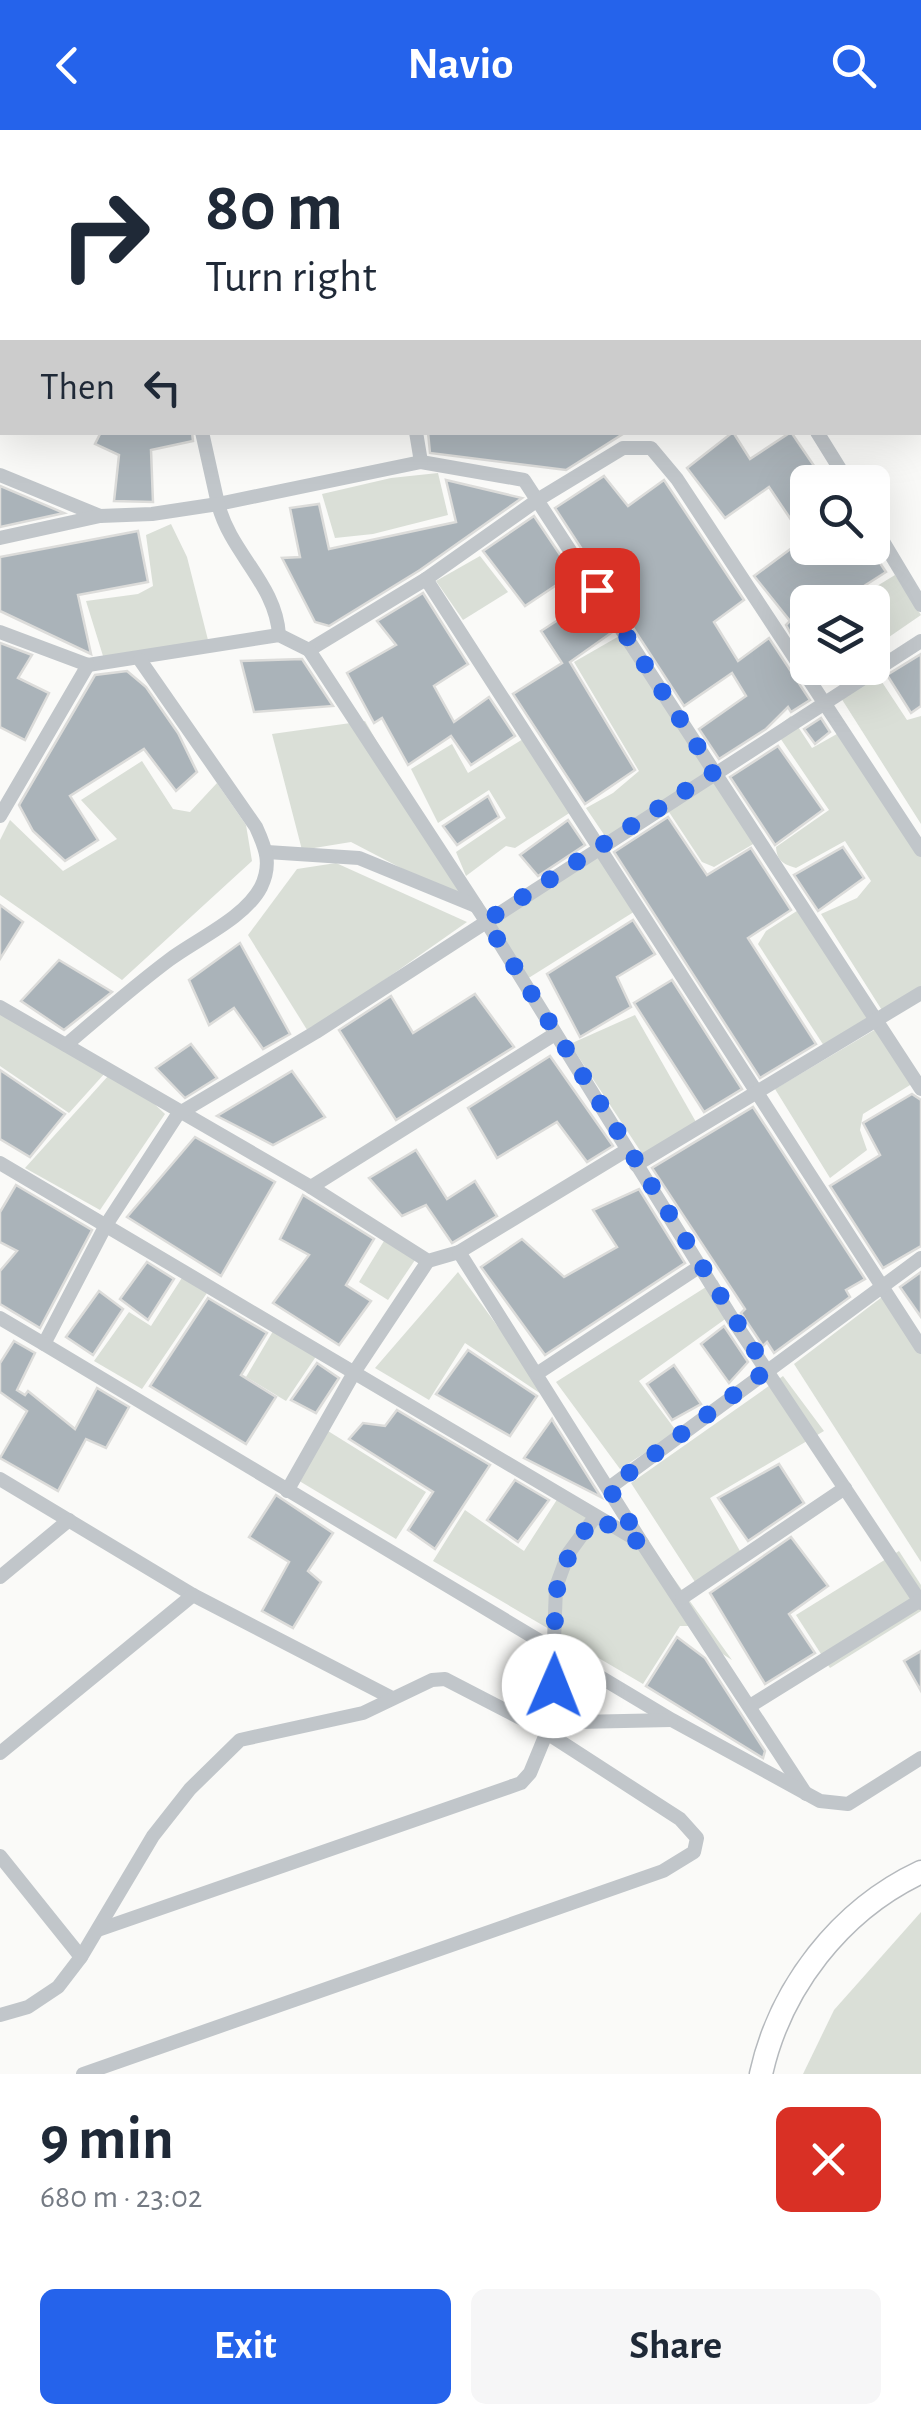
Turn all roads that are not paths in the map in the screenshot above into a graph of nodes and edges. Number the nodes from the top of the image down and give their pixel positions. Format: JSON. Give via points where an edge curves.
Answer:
{"nodes":[{"id":1,"x":203,"y":435,"type":"edge"},
{"id":2,"x":416,"y":435,"type":"edge"},
{"id":3,"x":818,"y":435,"type":"edge"},
{"id":4,"x":421,"y":462,"type":"junction"},
{"id":5,"x":837,"y":465,"type":"edge"},
{"id":6,"x":0,"y":474,"type":"edge"},
{"id":7,"x":539,"y":500,"type":"junction"},
{"id":8,"x":218,"y":504,"type":"junction"},
{"id":9,"x":100,"y":516,"type":"junction"},
{"id":10,"x":0,"y":538,"type":"edge"},
{"id":11,"x":890,"y":554,"type":"edge"},
{"id":12,"x":426,"y":579,"type":"junction"},
{"id":13,"x":921,"y":605,"type":"edge"},
{"id":14,"x":0,"y":632,"type":"edge"},
{"id":15,"x":279,"y":635,"type":"junction"},
{"id":16,"x":921,"y":641,"type":"edge"},
{"id":17,"x":309,"y":650,"type":"junction"},
{"id":18,"x":140,"y":660,"type":"junction"},
{"id":19,"x":88,"y":665,"type":"junction"},
{"id":20,"x":823,"y":700,"type":"junction"},
{"id":21,"x":714,"y":772,"type":"junction"},
{"id":22,"x":0,"y":816,"type":"edge"},
{"id":23,"x":600,"y":846,"type":"junction"},
{"id":24,"x":921,"y":850,"type":"edge"},
{"id":25,"x":268,"y":852,"type":"junction"},
{"id":26,"x":476,"y":906,"type":"junction"},
{"id":27,"x":486,"y":921,"type":"junction"},
{"id":28,"x":921,"y":993,"type":"edge"},
{"id":29,"x":0,"y":1007,"type":"edge"},
{"id":30,"x":879,"y":1020,"type":"junction"},
{"id":31,"x":555,"y":1034,"type":"junction"},
{"id":32,"x":66,"y":1045,"type":"junction"},
{"id":33,"x":921,"y":1089,"type":"edge"},
{"id":34,"x":756,"y":1090,"type":"junction"},
{"id":35,"x":178,"y":1114,"type":"junction"},
{"id":36,"x":626,"y":1150,"type":"junction"},
{"id":37,"x":0,"y":1163,"type":"edge"},
{"id":38,"x":636,"y":1165,"type":"junction"},
{"id":39,"x":311,"y":1188,"type":"junction"},
{"id":40,"x":106,"y":1224,"type":"junction"},
{"id":41,"x":459,"y":1252,"type":"junction"},
{"id":42,"x":921,"y":1258,"type":"edge"},
{"id":43,"x":428,"y":1261,"type":"junction"},
{"id":44,"x":699,"y":1267,"type":"junction"},
{"id":45,"x":882,"y":1284,"type":"junction"},
{"id":46,"x":0,"y":1318,"type":"edge"},
{"id":47,"x":44,"y":1344,"type":"junction"},
{"id":48,"x":921,"y":1346,"type":"edge"},
{"id":49,"x":767,"y":1370,"type":"junction"},
{"id":50,"x":355,"y":1371,"type":"junction"},
{"id":51,"x":538,"y":1372,"type":"junction"},
{"id":52,"x":0,"y":1478,"type":"edge"},
{"id":53,"x":609,"y":1488,"type":"junction"},
{"id":54,"x":845,"y":1488,"type":"junction"},
{"id":55,"x":287,"y":1491,"type":"junction"},
{"id":56,"x":595,"y":1517,"type":"junction"},
{"id":57,"x":69,"y":1520,"type":"junction"},
{"id":58,"x":642,"y":1544,"type":"junction"},
{"id":59,"x":0,"y":1576,"type":"edge"},
{"id":60,"x":193,"y":1595,"type":"junction"},
{"id":61,"x":682,"y":1598,"type":"junction"},
{"id":62,"x":920,"y":1602,"type":"edge"},
{"id":63,"x":556,"y":1652,"type":"junction"},
{"id":64,"x":392,"y":1698,"type":"junction"},
{"id":65,"x":750,"y":1706,"type":"junction"},
{"id":66,"x":672,"y":1720,"type":"junction"},
{"id":67,"x":549,"y":1728,"type":"junction"},
{"id":68,"x":0,"y":1753,"type":"edge"},
{"id":69,"x":921,"y":1758,"type":"edge"},
{"id":70,"x":806,"y":1794,"type":"junction"},
{"id":71,"x":0,"y":1856,"type":"edge"},
{"id":72,"x":921,"y":1872,"type":"edge"},
{"id":73,"x":98,"y":1930,"type":"junction"},
{"id":74,"x":82,"y":1957,"type":"junction"},
{"id":75,"x":0,"y":2015,"type":"edge"},
{"id":76,"x":83,"y":2074,"type":"edge"},
{"id":77,"x":761,"y":2074,"type":"edge"}],
"edges":[{"from":1,"to":8,"type":"street"},
{"from":2,"to":4,"type":"street"},
{"from":3,"to":5,"type":"street"},
{"from":4,"to":7,"type":"street","via":[[514,474]]},
{"from":4,"to":8,"type":"street"},
{"from":6,"to":9,"type":"street"},
{"from":7,"to":12,"type":"street"},
{"from":7,"to":20,"type":"street","via":[[623,448],[642,445],[658,453]]},
{"from":7,"to":21,"type":"street"},
{"from":8,"to":9,"type":"street"},
{"from":8,"to":15,"type":"street","via":[[230,540],[275,604]]},
{"from":9,"to":10,"type":"street"},
{"from":11,"to":13,"type":"street"},
{"from":12,"to":17,"type":"street"},
{"from":12,"to":23,"type":"street"},
{"from":14,"to":19,"type":"street"},
{"from":15,"to":17,"type":"street"},
{"from":15,"to":18,"type":"street"},
{"from":16,"to":20,"type":"street"},
{"from":17,"to":26,"type":"street"},
{"from":18,"to":19,"type":"street"},
{"from":18,"to":25,"type":"street"},
{"from":19,"to":22,"type":"street"},
{"from":20,"to":21,"type":"street"},
{"from":20,"to":24,"type":"street"},
{"from":21,"to":23,"type":"street"},
{"from":21,"to":30,"type":"street"},
{"from":23,"to":27,"type":"street"},
{"from":23,"to":34,"type":"street"},
{"from":25,"to":26,"type":"street","via":[[359,858]]},
{"from":25,"to":32,"type":"street","via":[[261,886],[245,906]]},
{"from":26,"to":27,"type":"street"},
{"from":27,"to":31,"type":"street"},
{"from":27,"to":35,"type":"street"},
{"from":28,"to":30,"type":"street"},
{"from":29,"to":32,"type":"street"},
{"from":30,"to":33,"type":"street"},
{"from":30,"to":34,"type":"street"},
{"from":31,"to":36,"type":"street"},
{"from":31,"to":39,"type":"street"},
{"from":32,"to":35,"type":"street"},
{"from":34,"to":38,"type":"street"},
{"from":34,"to":45,"type":"street"},
{"from":35,"to":39,"type":"street"},
{"from":35,"to":40,"type":"street"},
{"from":36,"to":38,"type":"street"},
{"from":36,"to":41,"type":"street"},
{"from":37,"to":40,"type":"street"},
{"from":38,"to":44,"type":"street"},
{"from":39,"to":43,"type":"street"},
{"from":40,"to":47,"type":"street"},
{"from":40,"to":50,"type":"street"},
{"from":41,"to":43,"type":"street"},
{"from":41,"to":51,"type":"street"},
{"from":42,"to":45,"type":"street"},
{"from":43,"to":50,"type":"street"},
{"from":44,"to":49,"type":"street"},
{"from":44,"to":51,"type":"street"},
{"from":45,"to":48,"type":"street"},
{"from":45,"to":49,"type":"street"},
{"from":46,"to":47,"type":"street"},
{"from":47,"to":55,"type":"street"},
{"from":49,"to":53,"type":"street"},
{"from":49,"to":54,"type":"street"},
{"from":50,"to":55,"type":"street"},
{"from":50,"to":56,"type":"street"},
{"from":51,"to":53,"type":"street"},
{"from":52,"to":57,"type":"street"},
{"from":53,"to":58,"type":"street"},
{"from":54,"to":61,"type":"street"},
{"from":54,"to":62,"type":"street"},
{"from":55,"to":63,"type":"street"},
{"from":56,"to":58,"type":"street"},
{"from":56,"to":63,"type":"street","via":[[568,1554],[556,1586]]},
{"from":57,"to":59,"type":"street"},
{"from":57,"to":60,"type":"street"},
{"from":58,"to":61,"type":"street"},
{"from":60,"to":64,"type":"street"},
{"from":60,"to":68,"type":"street"},
{"from":61,"to":65,"type":"street"},
{"from":62,"to":65,"type":"street"},
{"from":63,"to":66,"type":"street"},
{"from":63,"to":67,"type":"street"},
{"from":64,"to":67,"type":"street","via":[[446,1678],[521,1721]]},
{"from":64,"to":73,"type":"street","via":[[363,1713],[240,1740],[152,1836]]},
{"from":65,"to":70,"type":"street"},
{"from":66,"to":67,"type":"street"},
{"from":66,"to":70,"type":"street"},
{"from":67,"to":73,"type":"street","via":[[530,1774],[508,1791]]},
{"from":67,"to":76,"type":"street","via":[[680,1819],[697,1838],[694,1852],[663,1871]]},
{"from":69,"to":70,"type":"street","via":[[848,1804]]},
{"from":71,"to":74,"type":"street"},
{"from":72,"to":77,"type":"highway","via":[[882,1894],[810,1964],[780,2011]]},
{"from":73,"to":74,"type":"street"},
{"from":74,"to":75,"type":"street","via":[[43,1998]]}]}
